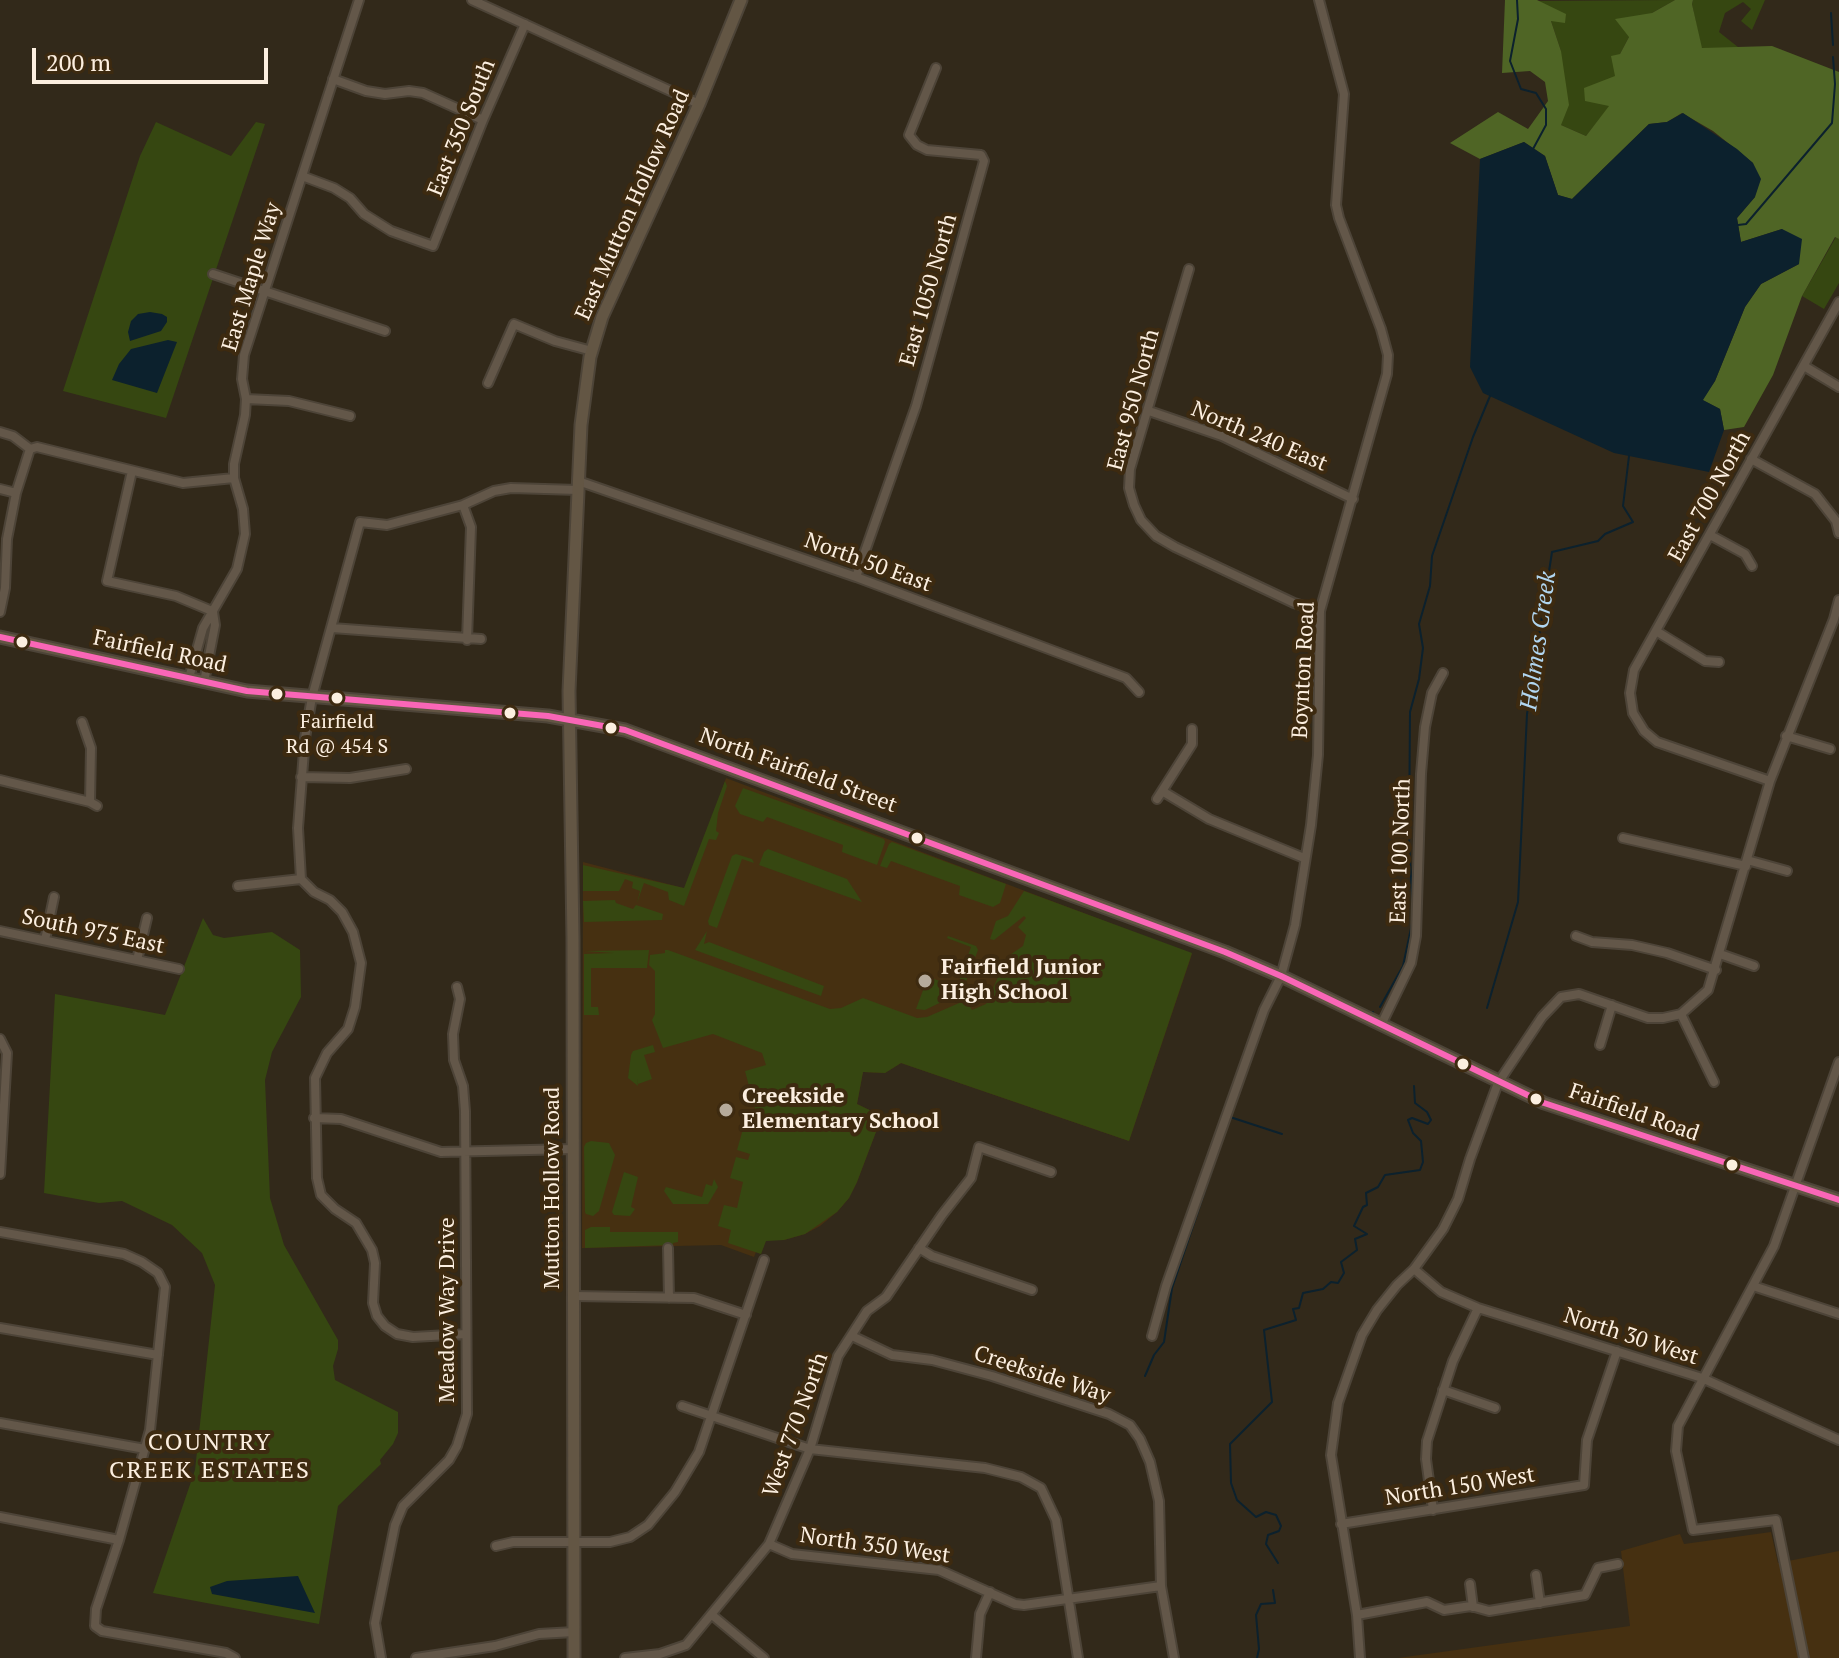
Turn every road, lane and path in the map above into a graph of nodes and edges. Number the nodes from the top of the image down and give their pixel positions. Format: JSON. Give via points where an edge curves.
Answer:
{"nodes":[{"id":1,"x":359,"y":0,"type":"edge"},
{"id":2,"x":472,"y":0,"type":"edge"},
{"id":3,"x":741,"y":0,"type":"edge"},
{"id":4,"x":1319,"y":0,"type":"edge"},
{"id":5,"x":525,"y":24,"type":"junction"},
{"id":6,"x":936,"y":68,"type":"dead end"},
{"id":7,"x":333,"y":79,"type":"junction"},
{"id":8,"x":699,"y":104,"type":"junction"},
{"id":9,"x":483,"y":120,"type":"junction"},
{"id":10,"x":302,"y":176,"type":"junction"},
{"id":11,"x":1189,"y":269,"type":"dead end"},
{"id":12,"x":213,"y":274,"type":"dead end"},
{"id":13,"x":265,"y":292,"type":"junction"},
{"id":14,"x":1839,"y":302,"type":"edge"},
{"id":15,"x":385,"y":331,"type":"dead end"},
{"id":16,"x":592,"y":351,"type":"junction"},
{"id":17,"x":1804,"y":366,"type":"junction"},
{"id":18,"x":488,"y":383,"type":"dead end"},
{"id":19,"x":1839,"y":387,"type":"edge"},
{"id":20,"x":246,"y":399,"type":"junction"},
{"id":21,"x":1149,"y":411,"type":"junction"},
{"id":22,"x":350,"y":416,"type":"dead end"},
{"id":23,"x":0,"y":432,"type":"edge"},
{"id":24,"x":30,"y":449,"type":"junction"},
{"id":25,"x":1751,"y":459,"type":"junction"},
{"id":26,"x":132,"y":471,"type":"junction"},
{"id":27,"x":234,"y":478,"type":"junction"},
{"id":28,"x":578,"y":486,"type":"junction"},
{"id":29,"x":0,"y":489,"type":"edge"},
{"id":30,"x":16,"y":493,"type":"junction"},
{"id":31,"x":1353,"y":499,"type":"junction"},
{"id":32,"x":463,"y":505,"type":"junction"},
{"id":33,"x":1839,"y":533,"type":"edge"},
{"id":34,"x":1710,"y":535,"type":"junction"},
{"id":35,"x":1752,"y":566,"type":"dead end"},
{"id":36,"x":3,"y":574,"type":"edge"},
{"id":37,"x":856,"y":577,"type":"junction"},
{"id":38,"x":1839,"y":600,"type":"edge"},
{"id":39,"x":212,"y":611,"type":"junction"},
{"id":40,"x":1320,"y":611,"type":"junction"},
{"id":41,"x":0,"y":612,"type":"edge"},
{"id":42,"x":1837,"y":620,"type":"edge"},
{"id":43,"x":332,"y":628,"type":"junction"},
{"id":44,"x":1656,"y":631,"type":"junction"},
{"id":45,"x":0,"y":637,"type":"edge"},
{"id":46,"x":481,"y":639,"type":"dead end"},
{"id":47,"x":467,"y":640,"type":"junction"},
{"id":48,"x":1719,"y":662,"type":"dead end"},
{"id":49,"x":1443,"y":673,"type":"dead end"},
{"id":50,"x":189,"y":678,"type":"junction"},
{"id":51,"x":204,"y":682,"type":"junction"},
{"id":52,"x":1139,"y":692,"type":"dead end"},
{"id":53,"x":312,"y":697,"type":"junction"},
{"id":54,"x":570,"y":719,"type":"junction"},
{"id":55,"x":82,"y":722,"type":"dead end"},
{"id":56,"x":1192,"y":729,"type":"dead end"},
{"id":57,"x":1786,"y":736,"type":"junction"},
{"id":58,"x":1830,"y":749,"type":"dead end"},
{"id":59,"x":406,"y":769,"type":"dead end"},
{"id":60,"x":301,"y":777,"type":"junction"},
{"id":61,"x":0,"y":780,"type":"edge"},
{"id":62,"x":1770,"y":781,"type":"junction"},
{"id":63,"x":1623,"y":838,"type":"dead end"},
{"id":64,"x":1304,"y":858,"type":"junction"},
{"id":65,"x":1746,"y":863,"type":"junction"},
{"id":66,"x":1787,"y":871,"type":"dead end"},
{"id":67,"x":301,"y":879,"type":"junction"},
{"id":68,"x":238,"y":886,"type":"dead end"},
{"id":69,"x":54,"y":897,"type":"dead end"},
{"id":70,"x":147,"y":918,"type":"dead end"},
{"id":71,"x":0,"y":931,"type":"edge"},
{"id":72,"x":1576,"y":936,"type":"dead end"},
{"id":73,"x":45,"y":940,"type":"junction"},
{"id":74,"x":1720,"y":954,"type":"junction"},
{"id":75,"x":137,"y":960,"type":"junction"},
{"id":76,"x":1754,"y":966,"type":"dead end"},
{"id":77,"x":179,"y":969,"type":"dead end"},
{"id":78,"x":1716,"y":970,"type":"junction"},
{"id":79,"x":1281,"y":976,"type":"junction"},
{"id":80,"x":457,"y":987,"type":"dead end"},
{"id":81,"x":1612,"y":1005,"type":"junction"},
{"id":82,"x":1681,"y":1014,"type":"junction"},
{"id":83,"x":1381,"y":1025,"type":"junction"},
{"id":84,"x":0,"y":1039,"type":"edge"},
{"id":85,"x":1600,"y":1045,"type":"dead end"},
{"id":86,"x":1839,"y":1062,"type":"edge"},
{"id":87,"x":1714,"y":1082,"type":"dead end"},
{"id":88,"x":1498,"y":1083,"type":"junction"},
{"id":89,"x":314,"y":1118,"type":"junction"},
{"id":90,"x":1,"y":1139,"type":"edge"},
{"id":91,"x":574,"y":1149,"type":"junction"},
{"id":92,"x":465,"y":1151,"type":"junction"},
{"id":93,"x":1051,"y":1172,"type":"dead end"},
{"id":94,"x":0,"y":1174,"type":"edge"},
{"id":95,"x":1796,"y":1186,"type":"junction"},
{"id":96,"x":1839,"y":1200,"type":"edge"},
{"id":97,"x":0,"y":1232,"type":"edge"},
{"id":98,"x":668,"y":1248,"type":"dead end"},
{"id":99,"x":919,"y":1248,"type":"junction"},
{"id":100,"x":764,"y":1260,"type":"dead end"},
{"id":101,"x":1414,"y":1269,"type":"junction"},
{"id":102,"x":1753,"y":1286,"type":"junction"},
{"id":103,"x":1032,"y":1290,"type":"dead end"},
{"id":104,"x":574,"y":1296,"type":"junction"},
{"id":105,"x":669,"y":1298,"type":"junction"},
{"id":106,"x":1478,"y":1308,"type":"junction"},
{"id":107,"x":1839,"y":1314,"type":"edge"},
{"id":108,"x":746,"y":1315,"type":"junction"},
{"id":109,"x":0,"y":1328,"type":"edge"},
{"id":110,"x":466,"y":1334,"type":"junction"},
{"id":111,"x":852,"y":1336,"type":"junction"},
{"id":112,"x":1152,"y":1336,"type":"dead end"},
{"id":113,"x":1617,"y":1351,"type":"junction"},
{"id":114,"x":158,"y":1355,"type":"junction"},
{"id":115,"x":1702,"y":1378,"type":"junction"},
{"id":116,"x":1443,"y":1390,"type":"junction"},
{"id":117,"x":682,"y":1406,"type":"dead end"},
{"id":118,"x":1495,"y":1408,"type":"dead end"},
{"id":119,"x":711,"y":1416,"type":"junction"},
{"id":120,"x":0,"y":1423,"type":"edge"},
{"id":121,"x":1839,"y":1440,"type":"edge"},
{"id":122,"x":145,"y":1449,"type":"junction"},
{"id":123,"x":810,"y":1449,"type":"junction"},
{"id":124,"x":1433,"y":1510,"type":"junction"},
{"id":125,"x":0,"y":1517,"type":"edge"},
{"id":126,"x":1341,"y":1524,"type":"junction"},
{"id":127,"x":119,"y":1540,"type":"junction"},
{"id":128,"x":574,"y":1542,"type":"junction"},
{"id":129,"x":769,"y":1544,"type":"junction"},
{"id":130,"x":496,"y":1546,"type":"dead end"},
{"id":131,"x":1618,"y":1564,"type":"dead end"},
{"id":132,"x":1536,"y":1575,"type":"dead end"},
{"id":133,"x":1470,"y":1584,"type":"dead end"},
{"id":134,"x":1161,"y":1586,"type":"junction"},
{"id":135,"x":990,"y":1592,"type":"junction"},
{"id":136,"x":1404,"y":1595,"type":"dead end"},
{"id":137,"x":1070,"y":1600,"type":"junction"},
{"id":138,"x":1540,"y":1603,"type":"junction"},
{"id":139,"x":1405,"y":1606,"type":"junction"},
{"id":140,"x":1473,"y":1607,"type":"junction"},
{"id":141,"x":712,"y":1615,"type":"junction"},
{"id":142,"x":1357,"y":1615,"type":"junction"},
{"id":143,"x":574,"y":1632,"type":"junction"},
{"id":144,"x":235,"y":1658,"type":"edge"},
{"id":145,"x":381,"y":1658,"type":"edge"},
{"id":146,"x":416,"y":1658,"type":"edge"},
{"id":147,"x":574,"y":1658,"type":"edge"},
{"id":148,"x":625,"y":1658,"type":"edge"},
{"id":149,"x":764,"y":1658,"type":"edge"},
{"id":150,"x":976,"y":1658,"type":"edge"},
{"id":151,"x":1078,"y":1658,"type":"edge"},
{"id":152,"x":1174,"y":1658,"type":"edge"},
{"id":153,"x":1360,"y":1658,"type":"edge"},
{"id":154,"x":1804,"y":1658,"type":"edge"}],
"edges":[{"from":1,"to":7,"type":"street","name":"East Maple Way"},
{"from":2,"to":5,"type":"street"},
{"from":3,"to":8,"type":"street","name":"East Mutton Hollow Road"},
{"from":4,"to":31,"type":"street","name":"Boynton Road","via":[[1344,94],[1339,218],[1388,355]]},
{"from":5,"to":8,"type":"street"},
{"from":5,"to":9,"type":"street","name":"East 350 South"},
{"from":6,"to":37,"type":"street","name":"East 1050 North","via":[[909,135],[927,150],[981,155],[984,161],[916,406]]},
{"from":7,"to":9,"type":"street","via":[[385,94],[423,93]]},
{"from":7,"to":10,"type":"street","name":"East Maple Way"},
{"from":8,"to":16,"type":"street","name":"East Mutton Hollow Road","via":[[602,317]]},
{"from":9,"to":10,"type":"street","name":"East 350 South","via":[[433,246],[391,231],[334,188]]},
{"from":10,"to":13,"type":"street","name":"East Maple Way"},
{"from":11,"to":21,"type":"street","name":"East 950 North"},
{"from":12,"to":13,"type":"street"},
{"from":13,"to":15,"type":"street"},
{"from":13,"to":20,"type":"street","name":"East Maple Way","via":[[244,355]]},
{"from":14,"to":17,"type":"street","name":"East 700 North"},
{"from":16,"to":18,"type":"street","via":[[514,324]]},
{"from":16,"to":28,"type":"street","name":"East Mutton Hollow Road"},
{"from":17,"to":19,"type":"street"},
{"from":17,"to":25,"type":"street","name":"East 700 North"},
{"from":20,"to":22,"type":"street","via":[[289,401]]},
{"from":20,"to":27,"type":"street","name":"East Maple Way"},
{"from":21,"to":31,"type":"street","name":"North 240 East","via":[[1222,436]]},
{"from":21,"to":40,"type":"street","name":"East 950 North","via":[[1130,469],[1129,488],[1141,520],[1156,536]]},
{"from":23,"to":24,"type":"street"},
{"from":24,"to":26,"type":"street"},
{"from":24,"to":30,"type":"street"},
{"from":25,"to":33,"type":"street","via":[[1815,494]]},
{"from":25,"to":34,"type":"street","name":"East 700 North"},
{"from":26,"to":27,"type":"street","via":[[183,483]]},
{"from":26,"to":39,"type":"street","via":[[107,581],[176,596]]},
{"from":27,"to":39,"type":"street","name":"East Maple Way","via":[[245,534],[237,569]]},
{"from":28,"to":32,"type":"street","name":"North 50 East","via":[[511,488]]},
{"from":28,"to":37,"type":"street","name":"North 50 East"},
{"from":28,"to":54,"type":"street","name":"East Mutton Hollow Road"},
{"from":29,"to":30,"type":"street"},
{"from":30,"to":36,"type":"street"},
{"from":31,"to":40,"type":"street","name":"Boynton Road"},
{"from":32,"to":43,"type":"street","name":"North 50 East","via":[[387,525],[360,522]]},
{"from":32,"to":47,"type":"street","via":[[471,527]]},
{"from":34,"to":35,"type":"street","via":[[1745,554]]},
{"from":34,"to":44,"type":"street","name":"East 700 North"},
{"from":36,"to":41,"type":"street"},
{"from":37,"to":52,"type":"street","name":"North 50 East","via":[[1126,678]]},
{"from":38,"to":42,"type":"street"},
{"from":39,"to":50,"type":"street","name":"East Maple Way"},
{"from":39,"to":51,"type":"street","name":"East Maple Way","via":[[215,625]]},
{"from":40,"to":64,"type":"street","name":"Boynton Road","via":[[1318,755]]},
{"from":42,"to":57,"type":"street"},
{"from":43,"to":47,"type":"street"},
{"from":43,"to":53,"type":"street"},
{"from":44,"to":48,"type":"street","via":[[1705,661]]},
{"from":44,"to":62,"type":"street","name":"East 700 North","via":[[1634,670],[1630,693],[1633,713],[1644,731],[1657,742]]},
{"from":45,"to":50,"type":"street","name":"Fairfield Road"},
{"from":46,"to":47,"type":"street"},
{"from":49,"to":83,"type":"street","name":"East 100 North","via":[[1432,693],[1425,727],[1416,936],[1411,963]]},
{"from":50,"to":51,"type":"street","name":"Fairfield Road"},
{"from":51,"to":53,"type":"street","name":"Fairfield Road"},
{"from":53,"to":54,"type":"street","name":"North Fairfield Street"},
{"from":53,"to":60,"type":"street"},
{"from":54,"to":79,"type":"street","name":"North Fairfield Street","via":[[649,738]]},
{"from":54,"to":91,"type":"street","name":"Mutton Hollow Road"},
{"from":55,"to":61,"type":"street","via":[[91,748],[93,804]]},
{"from":56,"to":64,"type":"street","via":[[1192,744],[1160,795]]},
{"from":57,"to":58,"type":"street"},
{"from":57,"to":62,"type":"street"},
{"from":59,"to":60,"type":"street","via":[[350,778]]},
{"from":60,"to":67,"type":"street"},
{"from":62,"to":65,"type":"street"},
{"from":63,"to":65,"type":"street"},
{"from":64,"to":79,"type":"street","name":"Boynton Road"},
{"from":65,"to":66,"type":"street"},
{"from":65,"to":74,"type":"street"},
{"from":67,"to":68,"type":"street"},
{"from":67,"to":89,"type":"street","via":[[342,912],[361,963],[348,1029],[327,1053],[315,1078]]},
{"from":69,"to":73,"type":"street"},
{"from":70,"to":75,"type":"street"},
{"from":71,"to":73,"type":"street","name":"South 975 East"},
{"from":72,"to":78,"type":"street","via":[[1667,953]]},
{"from":73,"to":75,"type":"street","name":"South 975 East"},
{"from":74,"to":76,"type":"street"},
{"from":74,"to":78,"type":"street"},
{"from":75,"to":77,"type":"street","name":"South 975 East"},
{"from":78,"to":82,"type":"street","via":[[1708,990]]},
{"from":79,"to":83,"type":"street","name":"North Fairfield Street"},
{"from":79,"to":112,"type":"street","name":"Boynton Road","via":[[1264,1010]]},
{"from":80,"to":92,"type":"street","name":"Meadow Way Drive","via":[[454,1060],[463,1086]]},
{"from":81,"to":82,"type":"street","via":[[1648,1018]]},
{"from":81,"to":85,"type":"street"},
{"from":81,"to":88,"type":"street","via":[[1579,994],[1561,997]]},
{"from":82,"to":87,"type":"street"},
{"from":83,"to":88,"type":"street","name":"Fairfield Road"},
{"from":84,"to":90,"type":"street","via":[[7,1053]]},
{"from":86,"to":95,"type":"street"},
{"from":88,"to":95,"type":"street","name":"Fairfield Road","via":[[1589,1119]]},
{"from":88,"to":101,"type":"street","via":[[1458,1199]]},
{"from":89,"to":92,"type":"street","via":[[341,1119],[441,1152]]},
{"from":89,"to":110,"type":"street","via":[[321,1195],[356,1223],[372,1250],[377,1316],[397,1334]]},
{"from":90,"to":94,"type":"street"},
{"from":91,"to":92,"type":"street"},
{"from":91,"to":104,"type":"street","name":"Mutton Hollow Road"},
{"from":92,"to":110,"type":"street","name":"Meadow Way Drive"},
{"from":93,"to":99,"type":"street","name":"West 770 North","via":[[979,1147],[971,1178]]},
{"from":95,"to":96,"type":"street","name":"Fairfield Road"},
{"from":95,"to":102,"type":"street"},
{"from":97,"to":114,"type":"street","via":[[124,1254],[158,1273],[165,1287]]},
{"from":98,"to":105,"type":"street"},
{"from":99,"to":103,"type":"street"},
{"from":99,"to":111,"type":"street","name":"West 770 North"},
{"from":100,"to":108,"type":"street"},
{"from":101,"to":106,"type":"street","name":"North 30 West","via":[[1441,1292]]},
{"from":101,"to":126,"type":"street","via":[[1369,1323],[1338,1403],[1331,1455]]},
{"from":102,"to":107,"type":"street"},
{"from":102,"to":115,"type":"street"},
{"from":104,"to":105,"type":"street"},
{"from":104,"to":128,"type":"street","name":"Mutton Hollow Road"},
{"from":105,"to":108,"type":"street","via":[[707,1301]]},
{"from":106,"to":113,"type":"street","name":"North 30 West"},
{"from":106,"to":116,"type":"street"},
{"from":108,"to":119,"type":"street"},
{"from":109,"to":114,"type":"street"},
{"from":110,"to":145,"type":"street","name":"Meadow Way Drive","via":[[467,1414],[449,1460],[403,1506],[395,1525],[375,1623]]},
{"from":111,"to":123,"type":"street","name":"West 770 North","via":[[833,1371]]},
{"from":111,"to":134,"type":"street","name":"Creekside Way","via":[[892,1355],[992,1376],[1130,1425],[1150,1462],[1159,1501]]},
{"from":113,"to":115,"type":"street","name":"North 30 West"},
{"from":113,"to":124,"type":"street","name":"North 150 West","via":[[1587,1440],[1584,1485]]},
{"from":114,"to":122,"type":"street"},
{"from":115,"to":121,"type":"street","name":"North 30 West"},
{"from":115,"to":154,"type":"street","via":[[1678,1426],[1676,1451],[1693,1530],[1776,1520]]},
{"from":116,"to":118,"type":"street"},
{"from":116,"to":124,"type":"street","via":[[1427,1441]]},
{"from":117,"to":119,"type":"street"},
{"from":119,"to":123,"type":"street"},
{"from":119,"to":128,"type":"street","via":[[699,1452],[648,1525],[610,1542]]},
{"from":120,"to":122,"type":"street"},
{"from":122,"to":127,"type":"street"},
{"from":123,"to":129,"type":"street","name":"West 770 North"},
{"from":123,"to":137,"type":"street","via":[[985,1468],[1041,1488],[1056,1520]]},
{"from":124,"to":126,"type":"street","name":"North 150 West"},
{"from":125,"to":127,"type":"street"},
{"from":126,"to":142,"type":"street"},
{"from":127,"to":144,"type":"street","via":[[95,1626]]},
{"from":128,"to":130,"type":"street"},
{"from":128,"to":143,"type":"street","name":"Mutton Hollow Road"},
{"from":129,"to":135,"type":"street","name":"North 350 West","via":[[792,1554],[939,1570]]},
{"from":129,"to":141,"type":"street","name":"West 770 North"},
{"from":131,"to":138,"type":"street","via":[[1598,1568],[1585,1595]]},
{"from":132,"to":138,"type":"street"},
{"from":133,"to":140,"type":"street"},
{"from":134,"to":137,"type":"street","name":"North 350 West"},
{"from":134,"to":152,"type":"street","name":"Creekside Way"},
{"from":135,"to":137,"type":"street","name":"North 350 West","via":[[1024,1605]]},
{"from":135,"to":150,"type":"street","via":[[980,1614]]},
{"from":136,"to":139,"type":"street"},
{"from":137,"to":151,"type":"street"},
{"from":138,"to":140,"type":"street","via":[[1489,1611]]},
{"from":139,"to":140,"type":"street","via":[[1427,1602],[1444,1610]]},
{"from":139,"to":142,"type":"street"},
{"from":141,"to":148,"type":"street","name":"West 770 North","via":[[686,1645]]},
{"from":141,"to":149,"type":"street"},
{"from":142,"to":153,"type":"street"},
{"from":143,"to":146,"type":"street"},
{"from":143,"to":147,"type":"street","name":"Mutton Hollow Road"}]}
